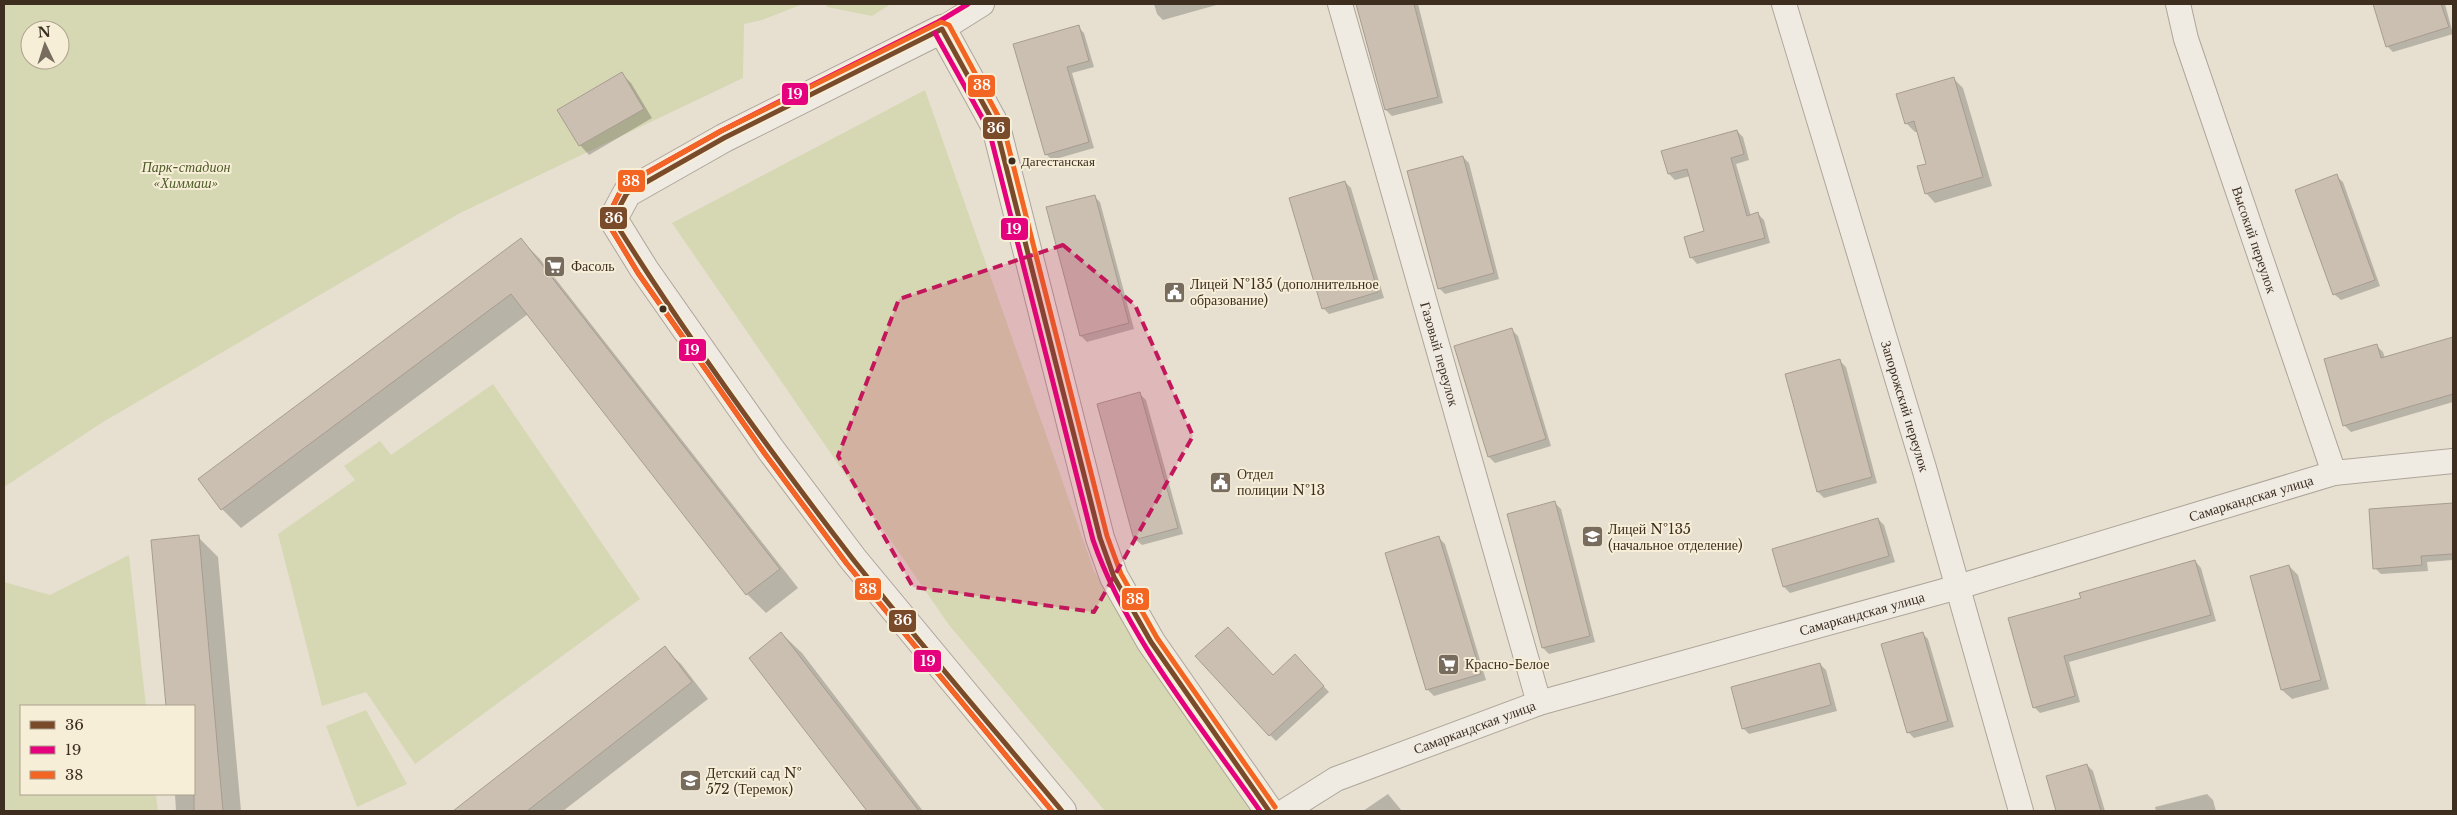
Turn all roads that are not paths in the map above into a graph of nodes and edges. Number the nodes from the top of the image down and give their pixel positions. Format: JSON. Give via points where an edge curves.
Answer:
{"nodes":[{"id":1,"x":982,"y":4,"type":"edge"},
{"id":2,"x":1340,"y":4,"type":"edge"},
{"id":3,"x":1784,"y":4,"type":"edge"},
{"id":4,"x":2178,"y":4,"type":"edge"},
{"id":5,"x":942,"y":29,"type":"junction"},
{"id":6,"x":2453,"y":461,"type":"edge"},
{"id":7,"x":2334,"y":473,"type":"junction"},
{"id":8,"x":1958,"y":586,"type":"junction"},
{"id":9,"x":1539,"y":703,"type":"junction"},
{"id":10,"x":1062,"y":811,"type":"edge"},
{"id":11,"x":1269,"y":811,"type":"edge"},
{"id":12,"x":1285,"y":811,"type":"edge"},
{"id":13,"x":2021,"y":811,"type":"edge"}],
"edges":[{"from":1,"to":5,"type":"street"},
{"from":2,"to":9,"type":"street","name":"Газовый переулок"},
{"from":3,"to":8,"type":"street","name":"Запорожский переулок"},
{"from":4,"to":7,"type":"street","name":"Высокий переулок","via":[[2186,39]]},
{"from":5,"to":10,"type":"street","via":[[724,138],[627,193],[613,219],[644,269],[755,427],[853,559]]},
{"from":5,"to":11,"type":"street","via":[[996,126],[1100,538],[1114,577],[1151,642]]},
{"from":6,"to":7,"type":"street","name":"Самаркандская улица"},
{"from":7,"to":8,"type":"street","name":"Самаркандская улица"},
{"from":8,"to":9,"type":"street","name":"Самаркандская улица"},
{"from":8,"to":13,"type":"street","name":"Запорожский переулок"},
{"from":9,"to":12,"type":"street","name":"Самаркандская улица","via":[[1336,779]]}]}
